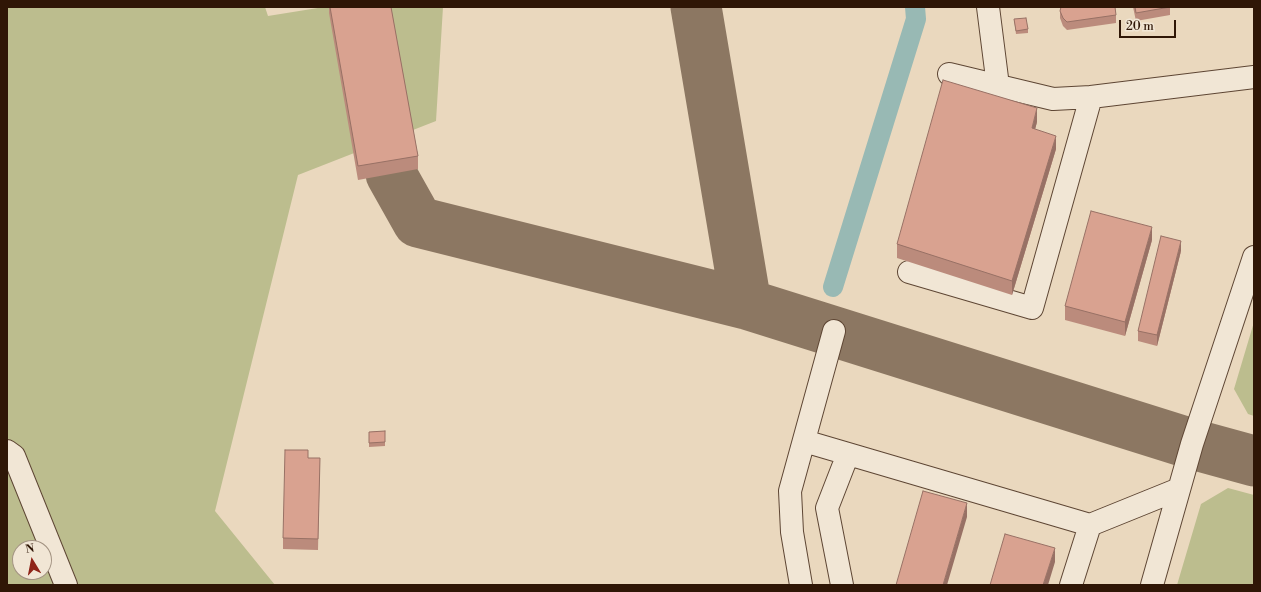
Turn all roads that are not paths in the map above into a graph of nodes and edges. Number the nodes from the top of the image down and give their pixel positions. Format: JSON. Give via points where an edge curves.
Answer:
{"nodes":[{"id":1,"x":988,"y":7,"type":"edge"},
{"id":2,"x":949,"y":74,"type":"dead end"},
{"id":3,"x":1254,"y":77,"type":"edge"},
{"id":4,"x":998,"y":86,"type":"junction"},
{"id":5,"x":1091,"y":97,"type":"junction"},
{"id":6,"x":1254,"y":257,"type":"edge"},
{"id":7,"x":909,"y":272,"type":"dead end"},
{"id":8,"x":834,"y":331,"type":"dead end"},
{"id":9,"x":804,"y":440,"type":"junction"},
{"id":10,"x":7,"y":451,"type":"edge"},
{"id":11,"x":848,"y":454,"type":"junction"},
{"id":12,"x":1179,"y":489,"type":"junction"},
{"id":13,"x":1090,"y":525,"type":"junction"},
{"id":14,"x":66,"y":585,"type":"edge"},
{"id":15,"x":801,"y":585,"type":"edge"},
{"id":16,"x":842,"y":585,"type":"edge"},
{"id":17,"x":1071,"y":585,"type":"edge"},
{"id":18,"x":1152,"y":585,"type":"edge"}],
"edges":[{"from":1,"to":4,"type":"lane"},
{"from":2,"to":4,"type":"lane"},
{"from":3,"to":5,"type":"lane"},
{"from":4,"to":5,"type":"lane","via":[[1052,99]]},
{"from":5,"to":7,"type":"lane","via":[[1032,308]]},
{"from":6,"to":12,"type":"lane"},
{"from":8,"to":9,"type":"lane"},
{"from":9,"to":11,"type":"lane"},
{"from":9,"to":15,"type":"lane","via":[[790,491],[792,532]]},
{"from":10,"to":14,"type":"lane","via":[[14,456]]},
{"from":11,"to":13,"type":"lane"},
{"from":11,"to":16,"type":"lane","via":[[827,508]]},
{"from":12,"to":13,"type":"lane"},
{"from":12,"to":18,"type":"lane"},
{"from":13,"to":17,"type":"lane"}]}
